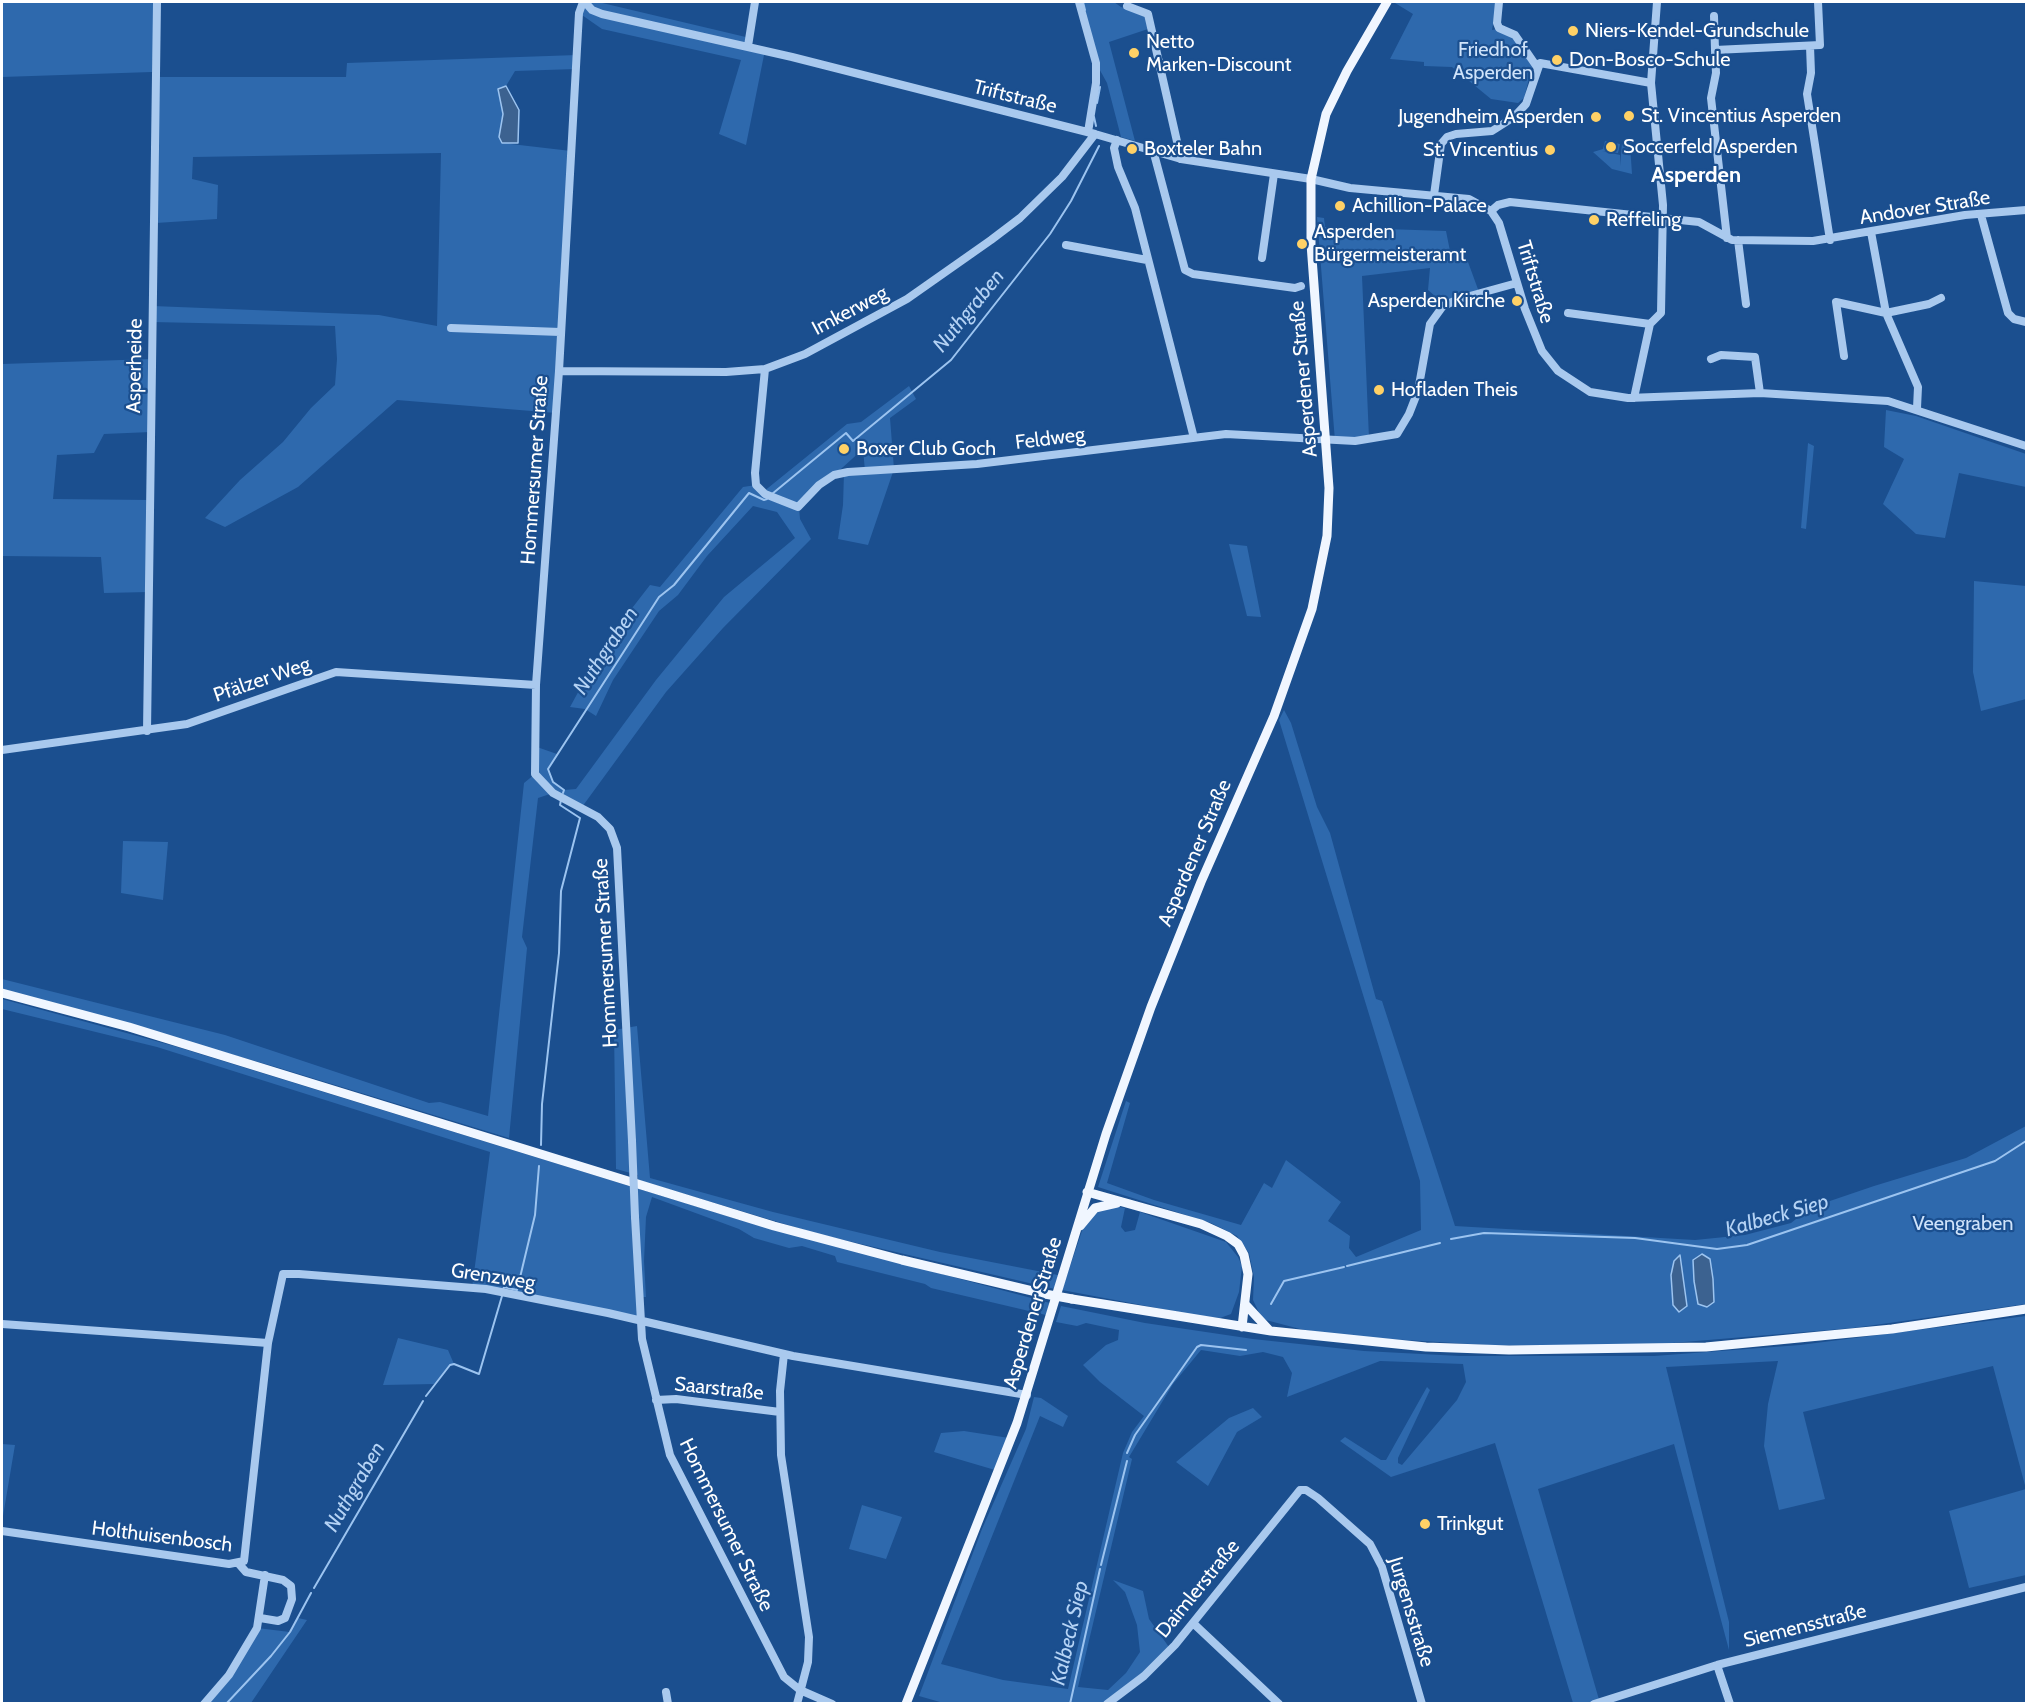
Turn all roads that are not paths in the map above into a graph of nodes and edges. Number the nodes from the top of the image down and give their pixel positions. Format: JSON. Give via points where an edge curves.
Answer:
{"nodes":[{"id":1,"x":157,"y":2,"type":"edge"},
{"id":2,"x":584,"y":2,"type":"edge"},
{"id":3,"x":755,"y":2,"type":"edge"},
{"id":4,"x":1079,"y":2,"type":"edge"},
{"id":5,"x":1387,"y":2,"type":"edge"},
{"id":6,"x":1499,"y":2,"type":"edge"},
{"id":7,"x":1657,"y":2,"type":"edge"},
{"id":8,"x":1818,"y":2,"type":"edge"},
{"id":9,"x":1127,"y":6,"type":"dead end"},
{"id":10,"x":1714,"y":16,"type":"dead end"},
{"id":11,"x":748,"y":46,"type":"junction"},
{"id":12,"x":1810,"y":46,"type":"junction"},
{"id":13,"x":1715,"y":50,"type":"junction"},
{"id":14,"x":1537,"y":68,"type":"junction"},
{"id":15,"x":1651,"y":83,"type":"junction"},
{"id":16,"x":1092,"y":133,"type":"junction"},
{"id":17,"x":1116,"y":140,"type":"junction"},
{"id":18,"x":1153,"y":150,"type":"junction"},
{"id":19,"x":1182,"y":159,"type":"junction"},
{"id":20,"x":1274,"y":174,"type":"junction"},
{"id":21,"x":1311,"y":179,"type":"junction"},
{"id":22,"x":1434,"y":195,"type":"junction"},
{"id":23,"x":2026,"y":210,"type":"edge"},
{"id":24,"x":1491,"y":211,"type":"junction"},
{"id":25,"x":1981,"y":215,"type":"junction"},
{"id":26,"x":1662,"y":219,"type":"junction"},
{"id":27,"x":1871,"y":232,"type":"junction"},
{"id":28,"x":1726,"y":238,"type":"junction"},
{"id":29,"x":1738,"y":240,"type":"junction"},
{"id":30,"x":1830,"y":240,"type":"junction"},
{"id":31,"x":1066,"y":245,"type":"dead end"},
{"id":32,"x":1262,"y":258,"type":"dead end"},
{"id":33,"x":1147,"y":261,"type":"junction"},
{"id":34,"x":1517,"y":283,"type":"junction"},
{"id":35,"x":1301,"y":286,"type":"dead end"},
{"id":36,"x":1941,"y":298,"type":"dead end"},
{"id":37,"x":1746,"y":304,"type":"dead end"},
{"id":38,"x":1568,"y":313,"type":"dead end"},
{"id":39,"x":1886,"y":313,"type":"junction"},
{"id":40,"x":2026,"y":322,"type":"edge"},
{"id":41,"x":1650,"y":324,"type":"junction"},
{"id":42,"x":451,"y":328,"type":"dead end"},
{"id":43,"x":560,"y":332,"type":"junction"},
{"id":44,"x":1844,"y":356,"type":"dead end"},
{"id":45,"x":1711,"y":359,"type":"dead end"},
{"id":46,"x":765,"y":369,"type":"junction"},
{"id":47,"x":559,"y":371,"type":"junction"},
{"id":48,"x":1760,"y":393,"type":"junction"},
{"id":49,"x":1634,"y":398,"type":"junction"},
{"id":50,"x":1917,"y":408,"type":"junction"},
{"id":51,"x":1194,"y":438,"type":"junction"},
{"id":52,"x":1327,"y":440,"type":"junction"},
{"id":53,"x":2026,"y":446,"type":"edge"},
{"id":54,"x":536,"y":685,"type":"junction"},
{"id":55,"x":147,"y":731,"type":"junction"},
{"id":56,"x":2,"y":750,"type":"edge"},
{"id":57,"x":2,"y":993,"type":"edge"},
{"id":58,"x":1087,"y":1192,"type":"junction"},
{"id":59,"x":1125,"y":1203,"type":"junction"},
{"id":60,"x":1075,"y":1236,"type":"junction"},
{"id":61,"x":1245,"y":1304,"type":"junction"},
{"id":62,"x":2026,"y":1310,"type":"edge"},
{"id":63,"x":640,"y":1322,"type":"junction"},
{"id":64,"x":2,"y":1324,"type":"edge"},
{"id":65,"x":1242,"y":1327,"type":"junction"},
{"id":66,"x":1271,"y":1331,"type":"junction"},
{"id":67,"x":268,"y":1343,"type":"junction"},
{"id":68,"x":784,"y":1354,"type":"junction"},
{"id":69,"x":1027,"y":1395,"type":"junction"},
{"id":70,"x":656,"y":1400,"type":"junction"},
{"id":71,"x":780,"y":1412,"type":"junction"},
{"id":72,"x":1306,"y":1490,"type":"joint"},
{"id":73,"x":2,"y":1531,"type":"edge"},
{"id":74,"x":239,"y":1564,"type":"junction"},
{"id":75,"x":265,"y":1575,"type":"junction"},
{"id":76,"x":2026,"y":1587,"type":"edge"},
{"id":77,"x":260,"y":1618,"type":"junction"},
{"id":78,"x":1193,"y":1623,"type":"junction"},
{"id":79,"x":1718,"y":1665,"type":"junction"},
{"id":80,"x":800,"y":1690,"type":"junction"},
{"id":81,"x":666,"y":1692,"type":"dead end"},
{"id":82,"x":204,"y":1704,"type":"edge"},
{"id":83,"x":668,"y":1704,"type":"edge"},
{"id":84,"x":797,"y":1704,"type":"edge"},
{"id":85,"x":832,"y":1704,"type":"edge"},
{"id":86,"x":906,"y":1704,"type":"edge"},
{"id":87,"x":1107,"y":1704,"type":"edge"},
{"id":88,"x":1279,"y":1704,"type":"edge"},
{"id":89,"x":1422,"y":1704,"type":"edge"},
{"id":90,"x":1594,"y":1704,"type":"edge"},
{"id":91,"x":1730,"y":1704,"type":"edge"}],
"edges":[{"from":1,"to":55,"type":"street","name":"Asperheide"},
{"from":2,"to":11,"type":"street","name":"Triftstraße","via":[[602,14]]},
{"from":2,"to":43,"type":"street","name":"Hommersumer Straße","via":[[579,24]]},
{"from":3,"to":11,"type":"street"},
{"from":4,"to":16,"type":"street","via":[[1096,63]]},
{"from":5,"to":21,"type":"main road","name":"Asperdener Straße","via":[[1333,100],[1320,133]]},
{"from":6,"to":14,"type":"street","via":[[1499,27],[1515,35]]},
{"from":7,"to":15,"type":"street"},
{"from":8,"to":12,"type":"street","via":[[1820,45]]},
{"from":9,"to":19,"type":"street","via":[[1148,14]]},
{"from":10,"to":13,"type":"street"},
{"from":11,"to":16,"type":"street","name":"Triftstraße"},
{"from":12,"to":13,"type":"street"},
{"from":12,"to":30,"type":"street","via":[[1807,93]]},
{"from":13,"to":28,"type":"street","via":[[1711,98]]},
{"from":14,"to":15,"type":"street","via":[[1546,63]]},
{"from":14,"to":22,"type":"street","via":[[1524,108],[1514,117],[1492,131],[1456,134],[1441,144]]},
{"from":15,"to":26,"type":"street","via":[[1662,175]]},
{"from":16,"to":17,"type":"street","name":"Triftstraße"},
{"from":16,"to":46,"type":"street","name":"Imkerweg","via":[[1062,177],[991,240],[907,299],[858,327]]},
{"from":17,"to":18,"type":"street","name":"Triftstraße"},
{"from":17,"to":33,"type":"street","via":[[1118,167],[1135,208]]},
{"from":18,"to":19,"type":"street","name":"Triftstraße"},
{"from":18,"to":35,"type":"street","via":[[1185,270]]},
{"from":19,"to":20,"type":"street","name":"Triftstraße"},
{"from":20,"to":21,"type":"street","name":"Triftstraße"},
{"from":20,"to":32,"type":"street"},
{"from":21,"to":22,"type":"street","name":"Triftstraße","via":[[1350,188]]},
{"from":21,"to":52,"type":"main road","name":"Asperdener Straße","via":[[1311,244]]},
{"from":22,"to":24,"type":"street","name":"Triftstraße","via":[[1469,199]]},
{"from":23,"to":25,"type":"street","name":"Andover Straße"},
{"from":24,"to":26,"type":"street","name":"Andover Straße","via":[[1510,202]]},
{"from":24,"to":34,"type":"street","name":"Triftstraße","via":[[1502,230]]},
{"from":25,"to":27,"type":"street","name":"Andover Straße"},
{"from":25,"to":40,"type":"street","via":[[2008,312],[2013,319]]},
{"from":26,"to":28,"type":"street","name":"Andover Straße","via":[[1700,222]]},
{"from":26,"to":41,"type":"street","via":[[1661,313]]},
{"from":27,"to":30,"type":"street","name":"Andover Straße"},
{"from":27,"to":39,"type":"street"},
{"from":28,"to":29,"type":"street","name":"Andover Straße"},
{"from":29,"to":30,"type":"street","name":"Andover Straße"},
{"from":29,"to":37,"type":"street"},
{"from":31,"to":33,"type":"street"},
{"from":33,"to":51,"type":"street"},
{"from":34,"to":49,"type":"street","name":"Triftstraße","via":[[1537,342],[1558,371],[1590,392]]},
{"from":34,"to":52,"type":"street","name":"Feldweg","via":[[1443,306],[1430,324],[1418,391],[1397,434],[1355,441]]},
{"from":36,"to":39,"type":"street"},
{"from":38,"to":41,"type":"street"},
{"from":39,"to":44,"type":"street","via":[[1836,302]]},
{"from":39,"to":50,"type":"street","via":[[1918,387]]},
{"from":41,"to":49,"type":"street"},
{"from":42,"to":43,"type":"street"},
{"from":43,"to":47,"type":"street","name":"Hommersumer Straße"},
{"from":45,"to":48,"type":"street","via":[[1721,355],[1755,357]]},
{"from":46,"to":47,"type":"street","name":"Imkerweg"},
{"from":46,"to":51,"type":"street","name":"Feldweg","via":[[756,485],[765,494],[798,507],[819,485],[848,472],[977,464]]},
{"from":47,"to":54,"type":"street","name":"Hommersumer Straße"},
{"from":48,"to":49,"type":"street","name":"Triftstraße"},
{"from":48,"to":50,"type":"street","name":"Triftstraße","via":[[1869,398]]},
{"from":50,"to":53,"type":"street","name":"Triftstraße"},
{"from":51,"to":52,"type":"street","name":"Feldweg","via":[[1251,434]]},
{"from":52,"to":58,"type":"main road","name":"Asperdener Straße","via":[[1326,536],[1318,586],[1303,639],[1167,964]]},
{"from":54,"to":55,"type":"street","name":"Pfälzer Weg","via":[[336,672],[188,724]]},
{"from":54,"to":63,"type":"street","name":"Hommersumer Straße","bridge":true,"via":[[535,774],[553,793],[598,817],[610,829],[617,848]]},
{"from":55,"to":56,"type":"street","name":"Pfälzer Weg"},
{"from":57,"to":65,"type":"main road","bridge":true,"via":[[151,1033],[774,1226],[1045,1294]]},
{"from":58,"to":59,"type":"main road"},
{"from":58,"to":60,"type":"main road","name":"Asperdener Straße"},
{"from":59,"to":60,"type":"main road","via":[[1095,1208]]},
{"from":59,"to":61,"type":"main road","via":[[1201,1224],[1238,1244],[1246,1263]]},
{"from":60,"to":69,"type":"main road","name":"Asperdener Straße"},
{"from":61,"to":65,"type":"main road"},
{"from":61,"to":66,"type":"main road"},
{"from":62,"to":66,"type":"main road","via":[[1812,1338],[1641,1350],[1426,1347]]},
{"from":63,"to":67,"type":"street","name":"Grenzweg","via":[[486,1289],[283,1274]]},
{"from":63,"to":68,"type":"street","name":"Grenzweg"},
{"from":63,"to":70,"type":"street","name":"Hommersumer Straße"},
{"from":64,"to":67,"type":"street"},
{"from":65,"to":66,"type":"main road"},
{"from":67,"to":74,"type":"street","name":"Holthuisenbosch","via":[[244,1561]]},
{"from":68,"to":69,"type":"street","name":"Grenzweg"},
{"from":68,"to":71,"type":"street","name":"Hommersumer Straße"},
{"from":69,"to":86,"type":"main road","name":"Asperdener Straße"},
{"from":70,"to":71,"type":"street","name":"Saarstraße"},
{"from":70,"to":80,"type":"street","name":"Hommersumer Straße","via":[[670,1455],[784,1677]]},
{"from":71,"to":80,"type":"street","name":"Hommersumer Straße","via":[[785,1486],[808,1618],[807,1662]]},
{"from":72,"to":78,"type":"street","name":"Daimlerstraße","via":[[1293,1496]]},
{"from":72,"to":89,"type":"street","name":"Jurgensstraße","via":[[1371,1544],[1382,1567]]},
{"from":73,"to":74,"type":"street","name":"Holthuisenbosch"},
{"from":74,"to":75,"type":"street","via":[[246,1572]]},
{"from":75,"to":77,"type":"street"},
{"from":75,"to":77,"type":"street","via":[[289,1583],[293,1594],[285,1618]]},
{"from":76,"to":79,"type":"street","name":"Siemensstraße"},
{"from":77,"to":82,"type":"street","via":[[229,1675]]},
{"from":78,"to":87,"type":"street","name":"Daimlerstraße","via":[[1144,1676]]},
{"from":78,"to":88,"type":"street"},
{"from":79,"to":90,"type":"street","name":"Siemensstraße"},
{"from":79,"to":91,"type":"street"},
{"from":80,"to":84,"type":"street","name":"Hommersumer Straße"},
{"from":80,"to":85,"type":"street","name":"Hommersumer Straße"},
{"from":81,"to":83,"type":"street"}]}
